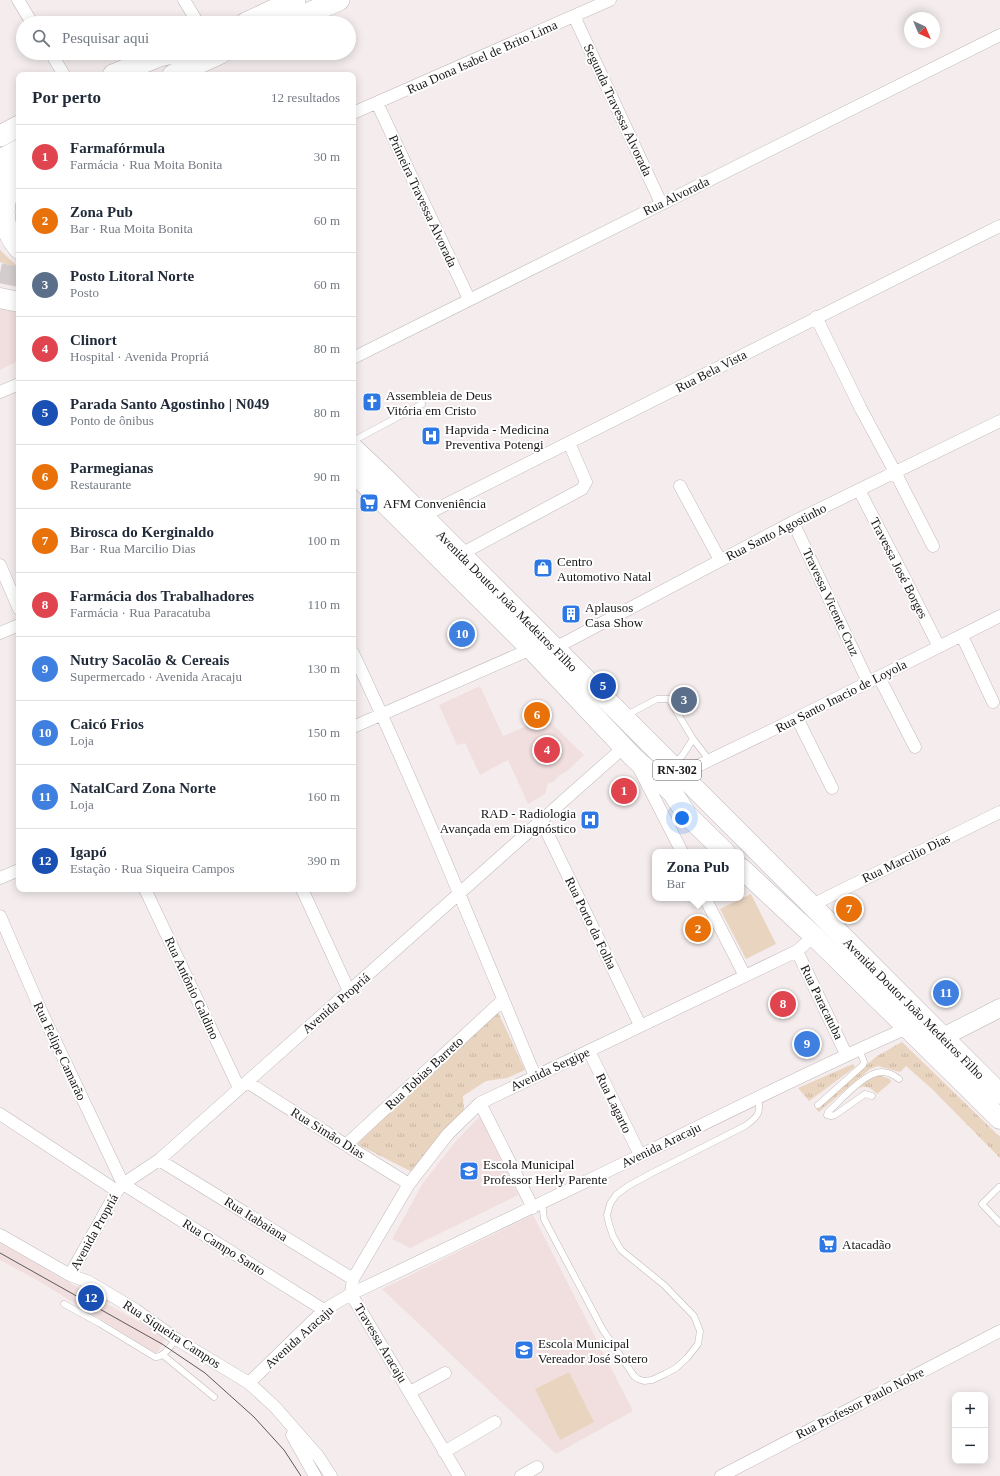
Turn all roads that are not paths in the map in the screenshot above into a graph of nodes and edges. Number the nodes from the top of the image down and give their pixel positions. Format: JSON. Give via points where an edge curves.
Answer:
{"nodes":[{"id":1,"x":18,"y":0,"type":"edge"},
{"id":2,"x":184,"y":0,"type":"edge"},
{"id":3,"x":295,"y":0,"type":"edge"},
{"id":4,"x":339,"y":0,"type":"edge"},
{"id":5,"x":610,"y":0,"type":"edge"},
{"id":6,"x":28,"y":16,"type":"edge"},
{"id":7,"x":194,"y":16,"type":"edge"},
{"id":8,"x":261,"y":16,"type":"edge"},
{"id":9,"x":302,"y":16,"type":"edge"},
{"id":10,"x":574,"y":16,"type":"junction"},
{"id":11,"x":1000,"y":35,"type":"edge"},
{"id":12,"x":55,"y":60,"type":"edge"},
{"id":13,"x":149,"y":60,"type":"edge"},
{"id":14,"x":162,"y":60,"type":"edge"},
{"id":15,"x":206,"y":60,"type":"edge"},
{"id":16,"x":207,"y":60,"type":"edge"},
{"id":17,"x":62,"y":72,"type":"edge"},
{"id":18,"x":120,"y":72,"type":"edge"},
{"id":19,"x":136,"y":72,"type":"edge"},
{"id":20,"x":180,"y":72,"type":"edge"},
{"id":21,"x":186,"y":72,"type":"edge"},
{"id":22,"x":377,"y":103,"type":"junction"},
{"id":23,"x":356,"y":112,"type":"edge"},
{"id":24,"x":16,"y":116,"type":"edge"},
{"id":25,"x":0,"y":123,"type":"edge"},
{"id":26,"x":16,"y":128,"type":"edge"},
{"id":27,"x":0,"y":136,"type":"edge"},
{"id":28,"x":16,"y":152,"type":"edge"},
{"id":29,"x":0,"y":160,"type":"edge"},
{"id":30,"x":16,"y":171,"type":"edge"},
{"id":31,"x":16,"y":179,"type":"edge"},
{"id":32,"x":0,"y":183,"type":"edge"},
{"id":33,"x":661,"y":203,"type":"junction"},
{"id":34,"x":1000,"y":226,"type":"edge"},
{"id":35,"x":16,"y":246,"type":"edge"},
{"id":36,"x":0,"y":298,"type":"edge"},
{"id":37,"x":469,"y":299,"type":"junction"},
{"id":38,"x":16,"y":301,"type":"edge"},
{"id":39,"x":816,"y":317,"type":"junction"},
{"id":40,"x":356,"y":356,"type":"edge"},
{"id":41,"x":16,"y":385,"type":"edge"},
{"id":42,"x":0,"y":392,"type":"edge"},
{"id":43,"x":422,"y":404,"type":"dead end"},
{"id":44,"x":1000,"y":422,"type":"edge"},
{"id":45,"x":356,"y":440,"type":"edge"},
{"id":46,"x":569,"y":443,"type":"junction"},
{"id":47,"x":356,"y":451,"type":"edge"},
{"id":48,"x":896,"y":472,"type":"junction"},
{"id":49,"x":356,"y":479,"type":"edge"},
{"id":50,"x":680,"y":486,"type":"dead end"},
{"id":51,"x":859,"y":490,"type":"junction"},
{"id":52,"x":423,"y":516,"type":"junction"},
{"id":53,"x":793,"y":522,"type":"junction"},
{"id":54,"x":933,"y":546,"type":"dead end"},
{"id":55,"x":461,"y":554,"type":"junction"},
{"id":56,"x":720,"y":560,"type":"junction"},
{"id":57,"x":0,"y":565,"type":"edge"},
{"id":58,"x":16,"y":602,"type":"edge"},
{"id":59,"x":1000,"y":616,"type":"edge"},
{"id":60,"x":16,"y":626,"type":"edge"},
{"id":61,"x":0,"y":633,"type":"edge"},
{"id":62,"x":962,"y":636,"type":"junction"},
{"id":63,"x":939,"y":647,"type":"junction"},
{"id":64,"x":555,"y":648,"type":"junction"},
{"id":65,"x":531,"y":649,"type":"junction"},
{"id":66,"x":356,"y":659,"type":"edge"},
{"id":67,"x":874,"y":680,"type":"junction"},
{"id":68,"x":993,"y":702,"type":"dead end"},
{"id":69,"x":382,"y":715,"type":"junction"},
{"id":70,"x":624,"y":717,"type":"junction"},
{"id":71,"x":797,"y":718,"type":"junction"},
{"id":72,"x":356,"y":726,"type":"edge"},
{"id":73,"x":693,"y":739,"type":"junction"},
{"id":74,"x":915,"y":746,"type":"dead end"},
{"id":75,"x":629,"y":752,"type":"junction"},
{"id":76,"x":710,"y":761,"type":"junction"},
{"id":77,"x":676,"y":769,"type":"junction"},
{"id":78,"x":832,"y":788,"type":"dead end"},
{"id":79,"x":672,"y":792,"type":"junction"},
{"id":80,"x":1000,"y":812,"type":"edge"},
{"id":81,"x":688,"y":815,"type":"junction"},
{"id":82,"x":542,"y":822,"type":"junction"},
{"id":83,"x":741,"y":836,"type":"junction"},
{"id":84,"x":680,"y":849,"type":"edge"},
{"id":85,"x":713,"y":849,"type":"edge"},
{"id":86,"x":722,"y":849,"type":"edge"},
{"id":87,"x":744,"y":866,"type":"edge"},
{"id":88,"x":744,"y":870,"type":"edge"},
{"id":89,"x":16,"y":871,"type":"edge"},
{"id":90,"x":0,"y":878,"type":"edge"},
{"id":91,"x":146,"y":892,"type":"edge"},
{"id":92,"x":303,"y":892,"type":"edge"},
{"id":93,"x":460,"y":894,"type":"junction"},
{"id":94,"x":707,"y":901,"type":"edge"},
{"id":95,"x":812,"y":905,"type":"junction"},
{"id":96,"x":0,"y":916,"type":"edge"},
{"id":97,"x":814,"y":936,"type":"junction"},
{"id":98,"x":797,"y":951,"type":"junction"},
{"id":99,"x":745,"y":976,"type":"junction"},
{"id":100,"x":349,"y":991,"type":"junction"},
{"id":101,"x":503,"y":1000,"type":"junction"},
{"id":102,"x":1000,"y":1008,"type":"edge"},
{"id":103,"x":640,"y":1025,"type":"junction"},
{"id":104,"x":907,"y":1028,"type":"junction"},
{"id":105,"x":943,"y":1037,"type":"junction"},
{"id":106,"x":859,"y":1049,"type":"junction"},
{"id":107,"x":589,"y":1051,"type":"junction"},
{"id":108,"x":846,"y":1054,"type":"junction"},
{"id":109,"x":535,"y":1076,"type":"junction"},
{"id":110,"x":899,"y":1079,"type":"dead end"},
{"id":111,"x":243,"y":1085,"type":"junction"},
{"id":112,"x":996,"y":1088,"type":"edge"},
{"id":113,"x":758,"y":1096,"type":"junction"},
{"id":114,"x":872,"y":1096,"type":"dead end"},
{"id":115,"x":480,"y":1103,"type":"junction"},
{"id":116,"x":818,"y":1104,"type":"dead end"},
{"id":117,"x":0,"y":1114,"type":"edge"},
{"id":118,"x":1000,"y":1120,"type":"edge"},
{"id":119,"x":346,"y":1145,"type":"junction"},
{"id":120,"x":640,"y":1155,"type":"junction"},
{"id":121,"x":159,"y":1160,"type":"junction"},
{"id":122,"x":409,"y":1184,"type":"junction"},
{"id":123,"x":1000,"y":1187,"type":"edge"},
{"id":124,"x":120,"y":1188,"type":"junction"},
{"id":125,"x":537,"y":1205,"type":"junction"},
{"id":126,"x":1000,"y":1222,"type":"edge"},
{"id":127,"x":0,"y":1235,"type":"edge"},
{"id":128,"x":70,"y":1274,"type":"junction"},
{"id":129,"x":354,"y":1279,"type":"junction"},
{"id":130,"x":351,"y":1294,"type":"junction"},
{"id":131,"x":64,"y":1304,"type":"dead end"},
{"id":132,"x":324,"y":1310,"type":"junction"},
{"id":133,"x":1000,"y":1331,"type":"edge"},
{"id":134,"x":176,"y":1339,"type":"junction"},
{"id":135,"x":163,"y":1355,"type":"junction"},
{"id":136,"x":445,"y":1373,"type":"dead end"},
{"id":137,"x":249,"y":1383,"type":"junction"},
{"id":138,"x":410,"y":1392,"type":"junction"},
{"id":139,"x":214,"y":1397,"type":"dead end"},
{"id":140,"x":275,"y":1407,"type":"junction"},
{"id":141,"x":495,"y":1422,"type":"dead end"},
{"id":142,"x":444,"y":1452,"type":"junction"},
{"id":143,"x":537,"y":1468,"type":"dead end"},
{"id":144,"x":315,"y":1476,"type":"edge"},
{"id":145,"x":331,"y":1476,"type":"edge"},
{"id":146,"x":459,"y":1476,"type":"edge"},
{"id":147,"x":521,"y":1476,"type":"edge"},
{"id":148,"x":721,"y":1476,"type":"edge"}],
"edges":[{"from":1,"to":6,"type":"street"},
{"from":2,"to":7,"type":"street"},
{"from":3,"to":8,"type":"highway"},
{"from":4,"to":9,"type":"highway"},
{"from":5,"to":10,"type":"street","name":"Rua Dona Isabel de Brito Lima"},
{"from":10,"to":22,"type":"street","name":"Rua Dona Isabel de Brito Lima"},
{"from":10,"to":33,"type":"street","name":"Segunda Travessa Alvorada"},
{"from":11,"to":33,"type":"street","name":"Rua Alvorada"},
{"from":12,"to":17,"type":"street"},
{"from":13,"to":18,"type":"highway"},
{"from":14,"to":19,"type":"highway"},
{"from":15,"to":20,"type":"highway"},
{"from":16,"to":21,"type":"highway"},
{"from":22,"to":23,"type":"street","name":"Rua Dona Isabel de Brito Lima"},
{"from":22,"to":37,"type":"street","name":"Primeira Travessa Alvorada"},
{"from":24,"to":25,"type":"highway"},
{"from":26,"to":27,"type":"highway"},
{"from":28,"to":29,"type":"highway"},
{"from":30,"to":32,"type":"highway"},
{"from":31,"to":35,"type":"main road","via":[[5,199],[1,221],[4,231]]},
{"from":33,"to":37,"type":"street","name":"Rua Alvorada"},
{"from":34,"to":39,"type":"street","name":"Rua Bela Vista"},
{"from":36,"to":38,"type":"main road"},
{"from":37,"to":40,"type":"street","name":"Rua Alvorada"},
{"from":39,"to":46,"type":"street","name":"Rua Bela Vista"},
{"from":39,"to":48,"type":"street","via":[[861,409]]},
{"from":41,"to":42,"type":"street"},
{"from":43,"to":45,"type":"lane"},
{"from":44,"to":48,"type":"street","name":"Rua Santo Agostinho"},
{"from":46,"to":52,"type":"street","name":"Rua Bela Vista"},
{"from":46,"to":55,"type":"street","via":[[586,482],[582,489]]},
{"from":47,"to":52,"type":"main road","name":"Avenida Doutor João Medeiros Filho","number":"RN-302"},
{"from":48,"to":51,"type":"street","name":"Rua Santo Agostinho"},
{"from":48,"to":54,"type":"street"},
{"from":49,"to":65,"type":"main road","name":"Avenida Doutor João Medeiros Filho","number":"RN-302"},
{"from":50,"to":56,"type":"street"},
{"from":51,"to":53,"type":"street","name":"Rua Santo Agostinho"},
{"from":51,"to":63,"type":"street","name":"Travessa José Borges"},
{"from":52,"to":55,"type":"main road","name":"Avenida Doutor João Medeiros Filho","number":"RN-302"},
{"from":53,"to":56,"type":"street","name":"Rua Santo Agostinho"},
{"from":53,"to":67,"type":"street","name":"Travessa Vicente Cruz"},
{"from":55,"to":64,"type":"main road","name":"Avenida Doutor João Medeiros Filho","number":"RN-302"},
{"from":56,"to":64,"type":"street","name":"Rua Santo Agostinho"},
{"from":57,"to":58,"type":"street"},
{"from":59,"to":62,"type":"street","name":"Rua Santo Inacio de Loyola"},
{"from":60,"to":61,"type":"street"},
{"from":62,"to":63,"type":"street","name":"Rua Santo Inacio de Loyola"},
{"from":62,"to":68,"type":"street"},
{"from":63,"to":67,"type":"street","name":"Rua Santo Inacio de Loyola"},
{"from":64,"to":70,"type":"main road","name":"Avenida Doutor João Medeiros Filho","number":"RN-302"},
{"from":65,"to":69,"type":"street"},
{"from":65,"to":75,"type":"main road","name":"Avenida Doutor João Medeiros Filho","number":"RN-302"},
{"from":66,"to":69,"type":"street"},
{"from":67,"to":71,"type":"street","name":"Rua Santo Inacio de Loyola"},
{"from":67,"to":74,"type":"street","name":"Travessa Vicente Cruz"},
{"from":69,"to":72,"type":"street"},
{"from":69,"to":93,"type":"street"},
{"from":70,"to":73,"type":"lane","via":[[657,699],[669,699]]},
{"from":70,"to":77,"type":"main road","name":"Avenida Doutor João Medeiros Filho","number":"RN-302"},
{"from":71,"to":76,"type":"street","name":"Rua Santo Inacio de Loyola"},
{"from":71,"to":78,"type":"street"},
{"from":73,"to":76,"type":"lane"},
{"from":73,"to":77,"type":"lane"},
{"from":75,"to":79,"type":"main road","name":"Avenida Doutor João Medeiros Filho","number":"RN-302"},
{"from":75,"to":82,"type":"street","name":"Avenida Propriá"},
{"from":75,"to":84,"type":"street"},
{"from":76,"to":77,"type":"street","name":"Rua Santo Inacio de Loyola"},
{"from":77,"to":83,"type":"main road","name":"Avenida Doutor João Medeiros Filho","number":"RN-302"},
{"from":79,"to":81,"type":"main road","name":"Avenida Doutor João Medeiros Filho","number":"RN-302"},
{"from":79,"to":83,"type":"main road","via":[[699,811],[724,836]]},
{"from":80,"to":95,"type":"street","name":"Rua Marcilio Dias"},
{"from":81,"to":85,"type":"lane","via":[[691,827]]},
{"from":81,"to":86,"type":"main road","name":"Avenida Doutor João Medeiros Filho","number":"RN-302"},
{"from":82,"to":93,"type":"street","name":"Avenida Propriá"},
{"from":82,"to":103,"type":"street","name":"Rua Porto da Folha"},
{"from":83,"to":95,"type":"main road","name":"Avenida Doutor João Medeiros Filho","number":"RN-302"},
{"from":87,"to":95,"type":"main road","via":[[754,863],[758,865],[787,893]]},
{"from":88,"to":97,"type":"main road","name":"Avenida Doutor João Medeiros Filho"},
{"from":89,"to":90,"type":"street"},
{"from":91,"to":111,"type":"street","name":"Rua Antônio Galdino"},
{"from":92,"to":100,"type":"street"},
{"from":93,"to":100,"type":"street","name":"Avenida Propriá"},
{"from":93,"to":101,"type":"street"},
{"from":94,"to":99,"type":"street"},
{"from":95,"to":105,"type":"main road","name":"Avenida Doutor João Medeiros Filho","number":"RN-302"},
{"from":96,"to":124,"type":"street","name":"Rua Felipe Camarão"},
{"from":97,"to":98,"type":"street","name":"Avenida Sergipe"},
{"from":97,"to":104,"type":"main road","name":"Avenida Doutor João Medeiros Filho"},
{"from":98,"to":99,"type":"street","name":"Avenida Sergipe"},
{"from":98,"to":108,"type":"street","name":"Rua Paracatuba"},
{"from":99,"to":103,"type":"street","name":"Avenida Sergipe"},
{"from":100,"to":111,"type":"street","name":"Avenida Propriá"},
{"from":101,"to":109,"type":"street"},
{"from":101,"to":119,"type":"street","name":"Rua Tobias Barreto"},
{"from":102,"to":105,"type":"main road"},
{"from":103,"to":107,"type":"street","name":"Avenida Sergipe"},
{"from":104,"to":106,"type":"street","name":"Avenida Aracaju"},
{"from":104,"to":118,"type":"main road","name":"Avenida Doutor João Medeiros Filho"},
{"from":105,"to":112,"type":"main road","name":"Avenida Doutor João Medeiros Filho","number":"RN-302"},
{"from":106,"to":108,"type":"street","name":"Avenida Aracaju"},
{"from":106,"to":116,"type":"lane","via":[[863,1065]]},
{"from":107,"to":109,"type":"street","name":"Avenida Sergipe"},
{"from":107,"to":120,"type":"street","name":"Rua Lagarto"},
{"from":108,"to":113,"type":"street","name":"Avenida Aracaju"},
{"from":109,"to":115,"type":"street","name":"Avenida Sergipe"},
{"from":110,"to":114,"type":"lane","via":[[887,1072],[874,1073],[827,1115],[835,1115],[865,1094]]},
{"from":111,"to":119,"type":"street","name":"Rua Simão Dias"},
{"from":111,"to":121,"type":"street","name":"Avenida Propriá"},
{"from":113,"to":120,"type":"street","name":"Avenida Aracaju"},
{"from":113,"to":125,"type":"lane","via":[[760,1112],[745,1126],[628,1186],[616,1195],[610,1204],[607,1214],[609,1224],[621,1250],[664,1286],[694,1316],[700,1331],[698,1344],[687,1358],[665,1374],[652,1380],[638,1379],[623,1360],[603,1330]]},
{"from":115,"to":122,"type":"street","name":"Avenida Sergipe","via":[[448,1134]]},
{"from":115,"to":125,"type":"street"},
{"from":117,"to":124,"type":"street","name":"Rua Campo Santo"},
{"from":119,"to":122,"type":"street","name":"Rua Simão Dias"},
{"from":120,"to":125,"type":"street","name":"Avenida Aracaju"},
{"from":121,"to":124,"type":"street","name":"Avenida Propriá"},
{"from":121,"to":129,"type":"street","name":"Rua Itabaiana"},
{"from":122,"to":129,"type":"street","name":"Avenida Sergipe"},
{"from":123,"to":126,"type":"lane","via":[[982,1204]]},
{"from":124,"to":128,"type":"street","name":"Avenida Propriá"},
{"from":124,"to":132,"type":"street","name":"Rua Campo Santo"},
{"from":125,"to":130,"type":"street","name":"Avenida Aracaju"},
{"from":127,"to":128,"type":"street","name":"Rua Siqueira Campos"},
{"from":128,"to":134,"type":"street","name":"Rua Siqueira Campos","via":[[89,1282],[136,1310]]},
{"from":129,"to":130,"type":"street"},
{"from":130,"to":132,"type":"street","name":"Avenida Aracaju"},
{"from":130,"to":138,"type":"street","name":"Travessa Aracaju"},
{"from":131,"to":135,"type":"lane","via":[[155,1358]]},
{"from":132,"to":137,"type":"street","name":"Avenida Aracaju"},
{"from":133,"to":148,"type":"street","name":"Rua Professor Paulo Nobre"},
{"from":134,"to":135,"type":"lane"},
{"from":134,"to":137,"type":"street","name":"Rua Siqueira Campos"},
{"from":135,"to":139,"type":"lane"},
{"from":136,"to":138,"type":"street","name":"Travessa Aracaju"},
{"from":137,"to":140,"type":"street","name":"Rua Siqueira Campos"},
{"from":138,"to":142,"type":"street","name":"Travessa Aracaju"},
{"from":140,"to":144,"type":"street","name":"Rua Siqueira Campos"},
{"from":140,"to":145,"type":"street","name":"Rua Siqueira Campos","via":[[318,1456]]},
{"from":141,"to":142,"type":"street"},
{"from":142,"to":146,"type":"street","name":"Travessa Aracaju"},
{"from":143,"to":147,"type":"street"}]}
